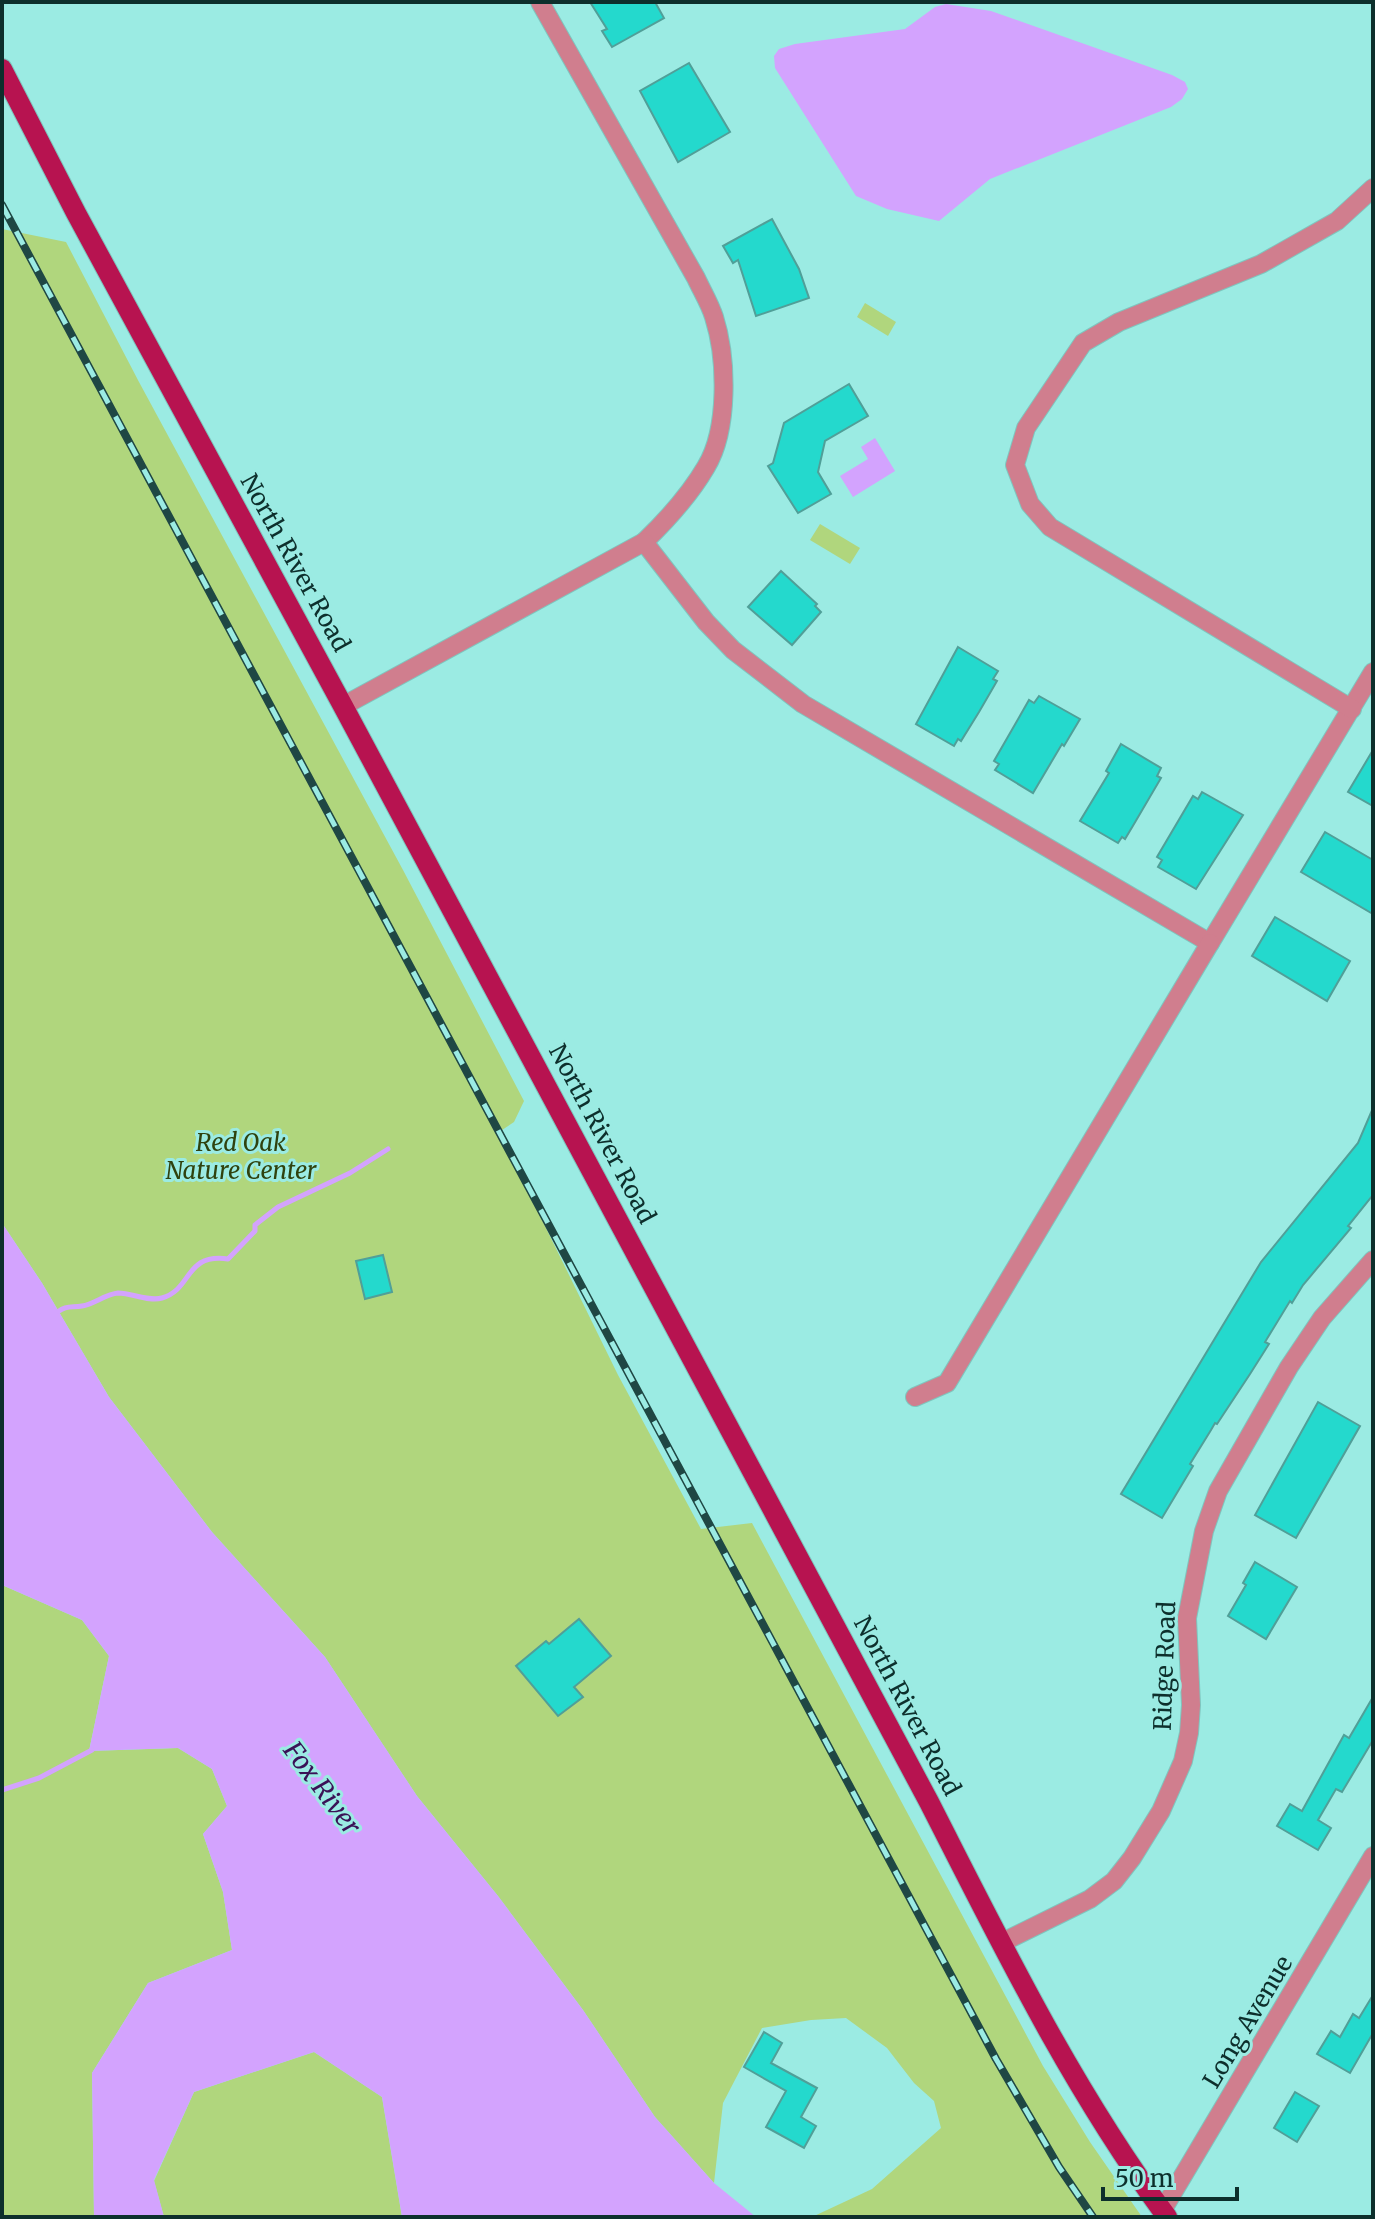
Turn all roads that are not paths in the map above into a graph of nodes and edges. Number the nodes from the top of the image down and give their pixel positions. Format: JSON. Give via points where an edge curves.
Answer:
{"nodes":[{"id":1,"x":540,"y":2,"type":"edge"},
{"id":2,"x":2,"y":69,"type":"edge"},
{"id":3,"x":1373,"y":188,"type":"edge"},
{"id":4,"x":644,"y":542,"type":"junction"},
{"id":5,"x":1373,"y":672,"type":"edge"},
{"id":6,"x":343,"y":706,"type":"junction"},
{"id":7,"x":1352,"y":709,"type":"junction"},
{"id":8,"x":1210,"y":943,"type":"junction"},
{"id":9,"x":1373,"y":1260,"type":"edge"},
{"id":10,"x":915,"y":1397,"type":"dead end"},
{"id":11,"x":1373,"y":1856,"type":"edge"},
{"id":12,"x":1001,"y":1943,"type":"junction"},
{"id":13,"x":1165,"y":2214,"type":"edge"}],
"edges":[{"from":1,"to":4,"type":"street","via":[[696,278],[714,317],[724,366],[719,426],[708,464],[679,507]]},
{"from":2,"to":6,"type":"main road","name":"North River Road"},
{"from":3,"to":7,"type":"street","via":[[1337,221],[1261,264],[1119,322],[1083,343],[1026,428],[1015,465],[1030,504],[1050,527]]},
{"from":4,"to":6,"type":"street"},
{"from":4,"to":8,"type":"street","via":[[733,650],[803,704]]},
{"from":5,"to":7,"type":"street"},
{"from":6,"to":12,"type":"main road","name":"North River Road"},
{"from":7,"to":8,"type":"street"},
{"from":8,"to":10,"type":"street","via":[[947,1383]]},
{"from":9,"to":12,"type":"street","name":"Ridge Road","via":[[1322,1318],[1289,1367],[1218,1491],[1204,1531],[1187,1618],[1189,1733],[1161,1811],[1114,1881],[1090,1899]]},
{"from":11,"to":13,"type":"street","name":"Long Avenue"},
{"from":12,"to":13,"type":"main road","name":"North River Road","via":[[1088,2097]]}]}
